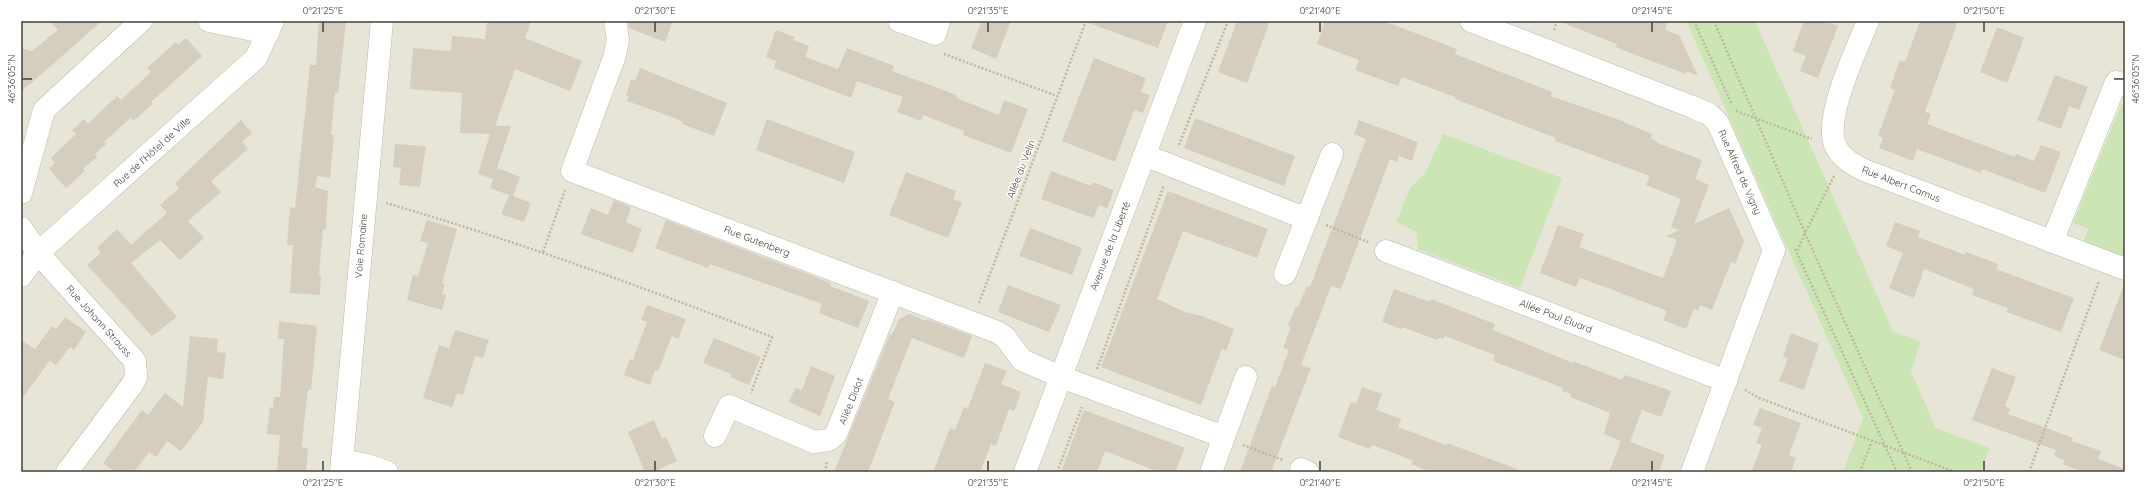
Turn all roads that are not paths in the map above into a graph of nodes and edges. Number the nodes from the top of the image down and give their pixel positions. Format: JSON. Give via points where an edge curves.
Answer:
{"nodes":[{"id":1,"x":140,"y":21,"type":"edge"},
{"id":2,"x":209,"y":21,"type":"edge"},
{"id":3,"x":382,"y":21,"type":"edge"},
{"id":4,"x":899,"y":21,"type":"edge"},
{"id":5,"x":1195,"y":21,"type":"edge"},
{"id":6,"x":1471,"y":21,"type":"edge"},
{"id":7,"x":1868,"y":21,"type":"edge"},
{"id":8,"x":271,"y":27,"type":"edge"},
{"id":9,"x":937,"y":28,"type":"edge"},
{"id":10,"x":616,"y":31,"type":"edge"},
{"id":11,"x":2125,"y":85,"type":"edge"},
{"id":12,"x":1332,"y":154,"type":"dead end"},
{"id":13,"x":1144,"y":155,"type":"junction"},
{"id":14,"x":21,"y":193,"type":"edge"},
{"id":15,"x":1307,"y":218,"type":"junction"},
{"id":16,"x":21,"y":228,"type":"edge"},
{"id":17,"x":2052,"y":242,"type":"junction"},
{"id":18,"x":1386,"y":251,"type":"road end"},
{"id":19,"x":38,"y":253,"type":"junction"},
{"id":20,"x":2116,"y":266,"type":"edge"},
{"id":21,"x":1285,"y":274,"type":"dead end"},
{"id":22,"x":21,"y":276,"type":"edge"},
{"id":23,"x":893,"y":292,"type":"junction"},
{"id":24,"x":1061,"y":377,"type":"junction"},
{"id":25,"x":1246,"y":377,"type":"dead end"},
{"id":26,"x":1726,"y":381,"type":"junction"},
{"id":27,"x":715,"y":436,"type":"dead end"},
{"id":28,"x":1224,"y":437,"type":"junction"},
{"id":29,"x":342,"y":466,"type":"edge"},
{"id":30,"x":68,"y":472,"type":"edge"},
{"id":31,"x":387,"y":472,"type":"edge"},
{"id":32,"x":1025,"y":472,"type":"edge"},
{"id":33,"x":1211,"y":472,"type":"edge"},
{"id":34,"x":1692,"y":472,"type":"edge"}],
"edges":[{"from":1,"to":14,"type":"street","via":[[44,110]]},
{"from":2,"to":8,"type":"street"},
{"from":3,"to":29,"type":"street","name":"Voie Romaine"},
{"from":4,"to":9,"type":"street"},
{"from":5,"to":13,"type":"street","name":"Avenue de la Liberté"},
{"from":6,"to":26,"type":"street","name":"Rue Alfred de Vigny","via":[[1690,106],[1709,114],[1718,123],[1774,250]]},
{"from":7,"to":17,"type":"street","name":"Rue Albert Camus","via":[[1834,112],[1832,135],[1840,152],[1852,165]]},
{"from":8,"to":19,"type":"street","name":"Rue de l'Hôtel de Ville","via":[[256,58]]},
{"from":10,"to":23,"type":"street","name":"Rue Gutenberg","via":[[614,58],[572,171]]},
{"from":11,"to":17,"type":"street","via":[[2116,82]]},
{"from":12,"to":15,"type":"street"},
{"from":13,"to":15,"type":"street"},
{"from":13,"to":24,"type":"street","name":"Avenue de la Liberté"},
{"from":15,"to":21,"type":"street"},
{"from":16,"to":19,"type":"street","name":"Rue Johann Strauss"},
{"from":17,"to":20,"type":"street","name":"Rue Albert Camus"},
{"from":18,"to":26,"type":"street","name":"Allée Paul Éluard"},
{"from":19,"to":22,"type":"street","name":"Rue de l'Hôtel de Ville"},
{"from":19,"to":30,"type":"street","name":"Rue Johann Strauss","via":[[135,361],[136,377],[132,385]]},
{"from":23,"to":24,"type":"street","name":"Rue Gutenberg","via":[[1005,337],[1022,360]]},
{"from":23,"to":27,"type":"street","name":"Allée Didot","via":[[836,434],[829,440],[814,442],[729,406]]},
{"from":24,"to":28,"type":"street","name":"Rue Gutenberg"},
{"from":24,"to":32,"type":"street","name":"Avenue de la Liberté"},
{"from":25,"to":28,"type":"street"},
{"from":26,"to":34,"type":"street","name":"Rue Alfred de Vigny"},
{"from":28,"to":33,"type":"street"},
{"from":29,"to":31,"type":"street","via":[[367,465]]}]}
